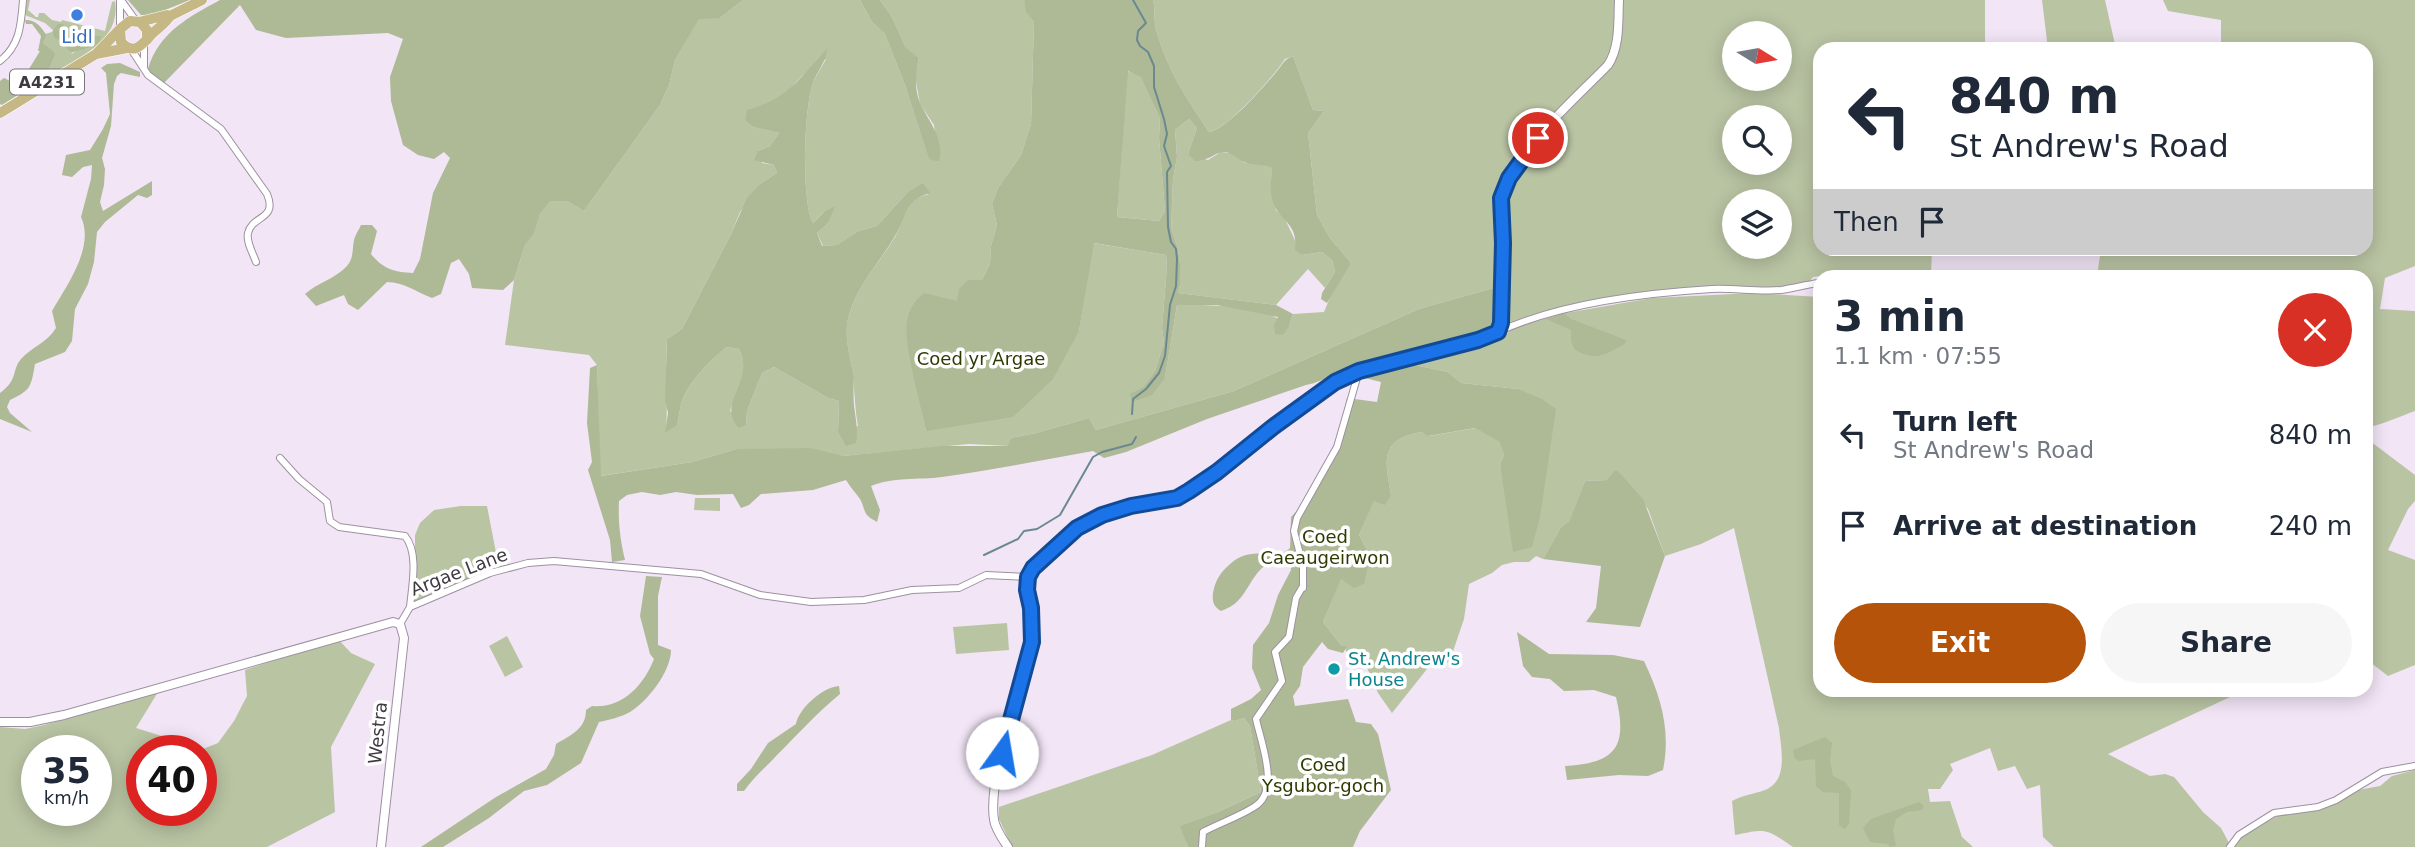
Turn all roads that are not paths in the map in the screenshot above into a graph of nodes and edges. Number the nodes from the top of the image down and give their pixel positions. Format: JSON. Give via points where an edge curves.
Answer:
{"nodes":[{"id":1,"x":23,"y":0,"type":"edge"},
{"id":2,"x":120,"y":0,"type":"edge"},
{"id":3,"x":202,"y":0,"type":"edge"},
{"id":4,"x":1619,"y":0,"type":"edge"},
{"id":5,"x":170,"y":16,"type":"junction"},
{"id":6,"x":137,"y":21,"type":"junction"},
{"id":7,"x":120,"y":30,"type":"junction"},
{"id":8,"x":145,"y":42,"type":"junction"},
{"id":9,"x":129,"y":49,"type":"junction"},
{"id":10,"x":96,"y":54,"type":"junction"},
{"id":11,"x":0,"y":61,"type":"edge"},
{"id":12,"x":145,"y":70,"type":"junction"},
{"id":13,"x":0,"y":113,"type":"edge"},
{"id":14,"x":256,"y":262,"type":"dead end"},
{"id":15,"x":1813,"y":284,"type":"edge"},
{"id":16,"x":1500,"y":328,"type":"junction"},
{"id":17,"x":1359,"y":371,"type":"junction"},
{"id":18,"x":280,"y":458,"type":"dead end"},
{"id":19,"x":1028,"y":577,"type":"junction"},
{"id":20,"x":410,"y":607,"type":"junction"},
{"id":21,"x":400,"y":624,"type":"junction"},
{"id":22,"x":0,"y":722,"type":"edge"},
{"id":23,"x":2415,"y":766,"type":"edge"},
{"id":24,"x":381,"y":847,"type":"edge"},
{"id":25,"x":1008,"y":847,"type":"edge"},
{"id":26,"x":1202,"y":847,"type":"edge"},
{"id":27,"x":2230,"y":847,"type":"edge"}],
"edges":[{"from":1,"to":11,"type":"street","via":[[20,35]]},
{"from":2,"to":6,"type":"street"},
{"from":2,"to":7,"type":"street"},
{"from":3,"to":5,"type":"main road","number":"A4231"},
{"from":4,"to":16,"type":"street","via":[[1614,57],[1548,125],[1503,191]]},
{"from":5,"to":6,"type":"main road","number":"A4231"},
{"from":5,"to":8,"type":"main road","number":"A4231"},
{"from":6,"to":7,"type":"main road","number":"A4231","via":[[126,22]]},
{"from":6,"to":8,"type":"main road","via":[[147,30]]},
{"from":7,"to":9,"type":"main road","via":[[121,42]]},
{"from":7,"to":10,"type":"main road","number":"A4231"},
{"from":8,"to":9,"type":"main road","number":"A4231"},
{"from":8,"to":12,"type":"street"},
{"from":9,"to":10,"type":"main road","number":"A4231"},
{"from":9,"to":12,"type":"street"},
{"from":10,"to":13,"type":"main road","number":"A4231"},
{"from":12,"to":14,"type":"street","via":[[221,129],[267,194],[268,214],[248,233]]},
{"from":15,"to":16,"type":"street","via":[[1780,290],[1654,293]]},
{"from":16,"to":17,"type":"street","via":[[1478,340]]},
{"from":17,"to":19,"type":"street","via":[[1322,391],[1177,498],[1131,506],[1077,528]]},
{"from":17,"to":26,"type":"street","via":[[1337,447],[1294,531],[1303,588],[1296,598],[1289,637],[1275,652],[1282,681],[1256,719],[1269,789],[1257,806],[1203,832]]},
{"from":18,"to":20,"type":"street","via":[[327,502],[330,521],[339,527],[405,536],[410,541]]},
{"from":19,"to":20,"type":"street","name":"Argae Lane","via":[[986,575],[959,588],[811,602],[760,595],[701,574],[554,561],[491,573]]},
{"from":19,"to":25,"type":"street","via":[[1032,642],[993,800],[995,823]]},
{"from":20,"to":21,"type":"street","name":"Argae Lane"},
{"from":21,"to":22,"type":"street","via":[[386,622],[64,715]]},
{"from":21,"to":24,"type":"street","name":"Westra","via":[[404,638]]},
{"from":23,"to":27,"type":"street","via":[[2382,772],[2318,807],[2274,813],[2239,835]]}]}
